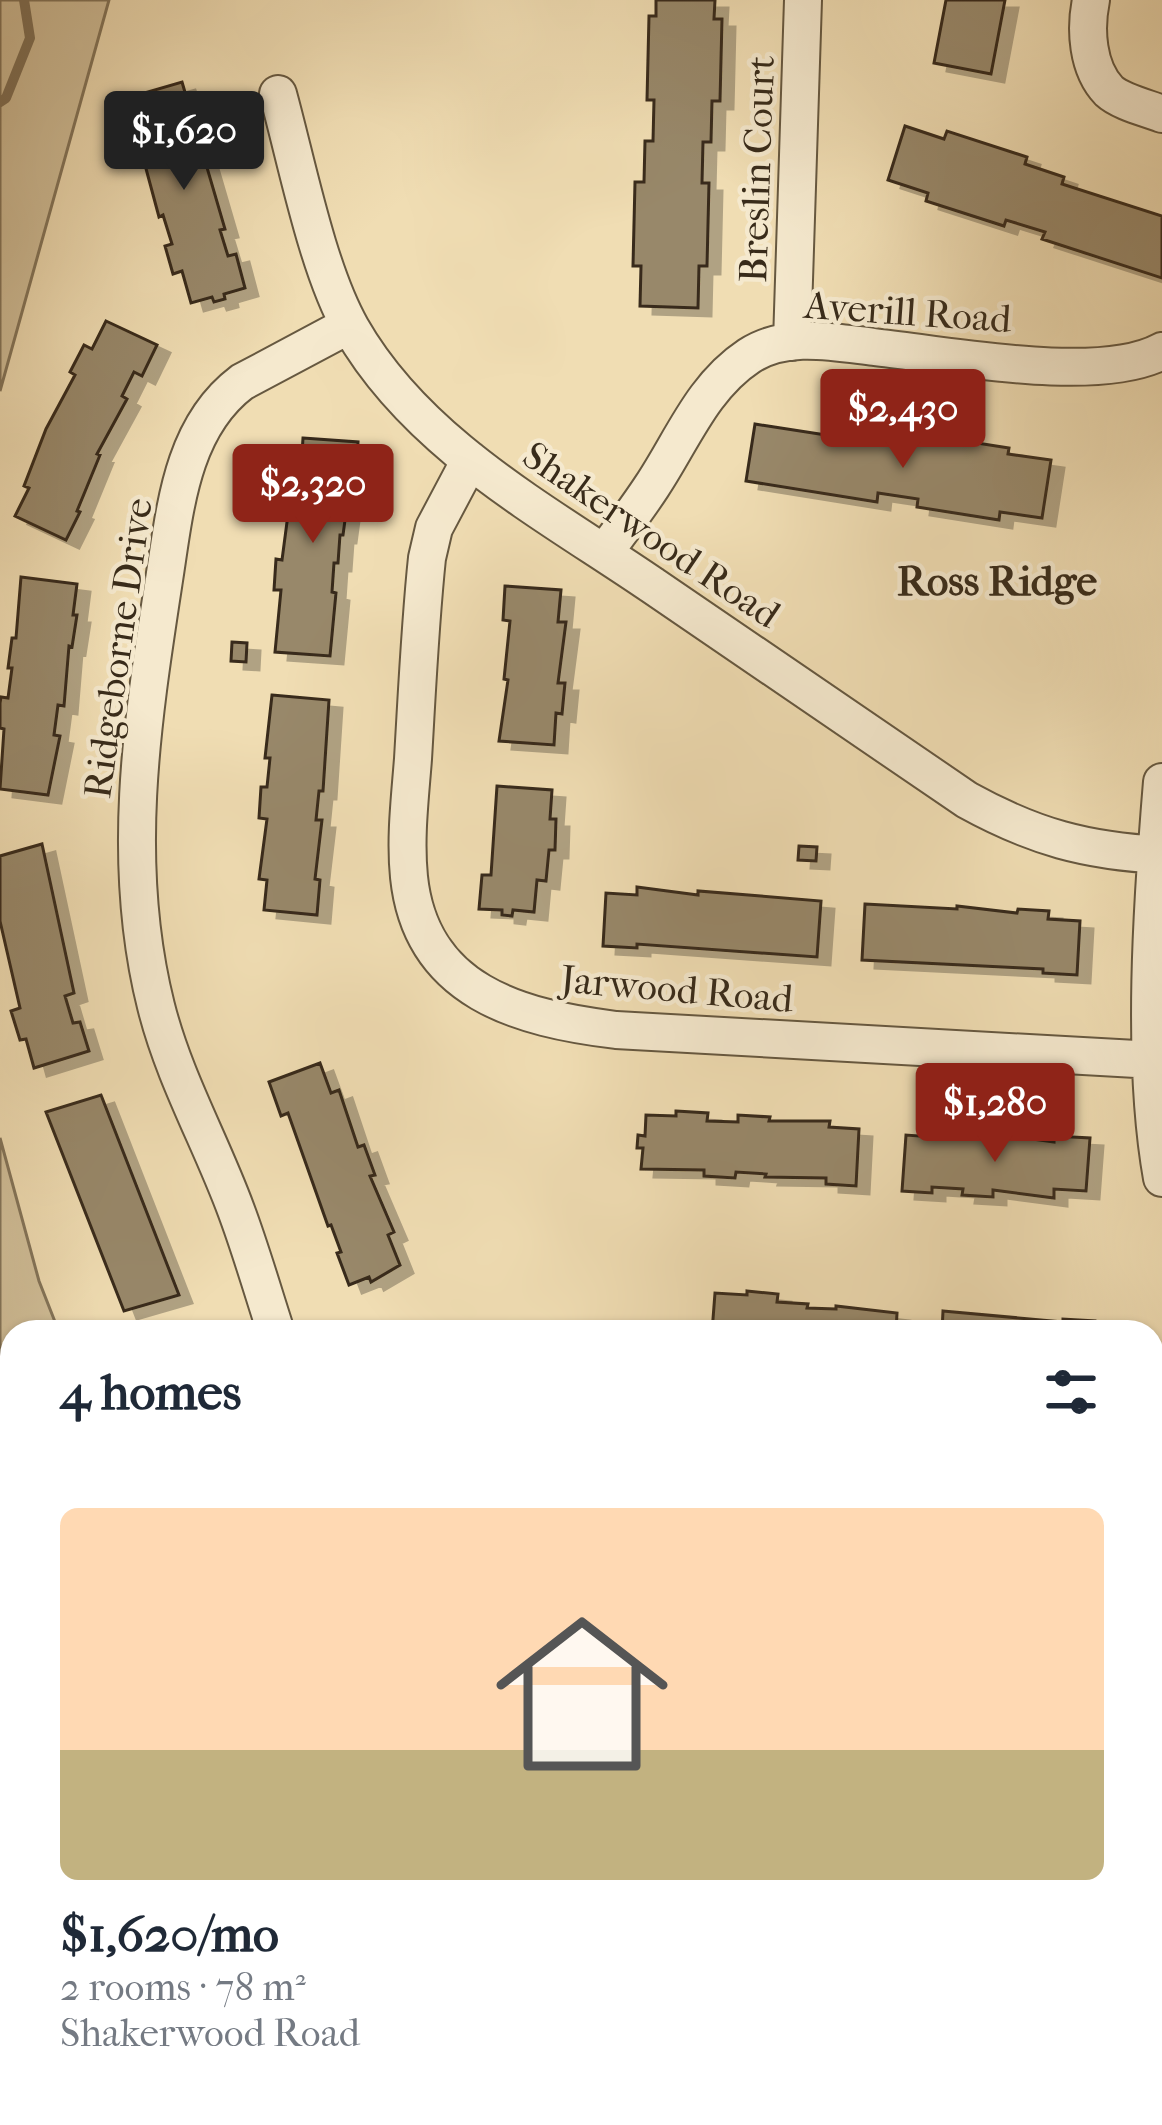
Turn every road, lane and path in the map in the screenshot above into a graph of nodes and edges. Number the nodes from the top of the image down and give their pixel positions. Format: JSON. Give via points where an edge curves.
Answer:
{"nodes":[{"id":1,"x":803,"y":0,"type":"edge"},
{"id":2,"x":1091,"y":0,"type":"edge"},
{"id":3,"x":278,"y":94,"type":"dead end"},
{"id":4,"x":1162,"y":114,"type":"edge"},
{"id":5,"x":350,"y":326,"type":"junction"},
{"id":6,"x":793,"y":341,"type":"junction"},
{"id":7,"x":1162,"y":351,"type":"edge"},
{"id":8,"x":470,"y":460,"type":"junction"},
{"id":9,"x":604,"y":553,"type":"junction"},
{"id":10,"x":1162,"y":782,"type":"edge"},
{"id":11,"x":1159,"y":855,"type":"edge"},
{"id":12,"x":1154,"y":1060,"type":"junction"},
{"id":13,"x":1162,"y":1178,"type":"edge"},
{"id":14,"x":272,"y":1320,"type":"edge"}],
"edges":[{"from":1,"to":6,"type":"street","name":"Breslin Court"},
{"from":2,"to":4,"type":"street","via":[[1091,59],[1110,91]]},
{"from":3,"to":5,"type":"street","name":"Shakerwood Road"},
{"from":5,"to":8,"type":"street","name":"Shakerwood Road","via":[[405,401]]},
{"from":5,"to":14,"type":"street","name":"Ridgeborne Drive","via":[[242,382],[200,429],[171,537],[140,737],[134,816],[146,964],[176,1070]]},
{"from":6,"to":7,"type":"street","name":"Averill Road","via":[[1064,365],[1115,366]]},
{"from":6,"to":9,"type":"street","name":"Averill Road","via":[[750,355],[717,382]]},
{"from":8,"to":9,"type":"street","name":"Shakerwood Road"},
{"from":8,"to":12,"type":"street","name":"Jarwood Road","via":[[427,558],[407,838],[414,909],[457,975],[529,1016],[616,1030]]},
{"from":9,"to":11,"type":"street","name":"Shakerwood Road","via":[[984,810],[1070,845]]},
{"from":10,"to":11,"type":"street"},
{"from":11,"to":12,"type":"street"},
{"from":12,"to":13,"type":"street"}]}
